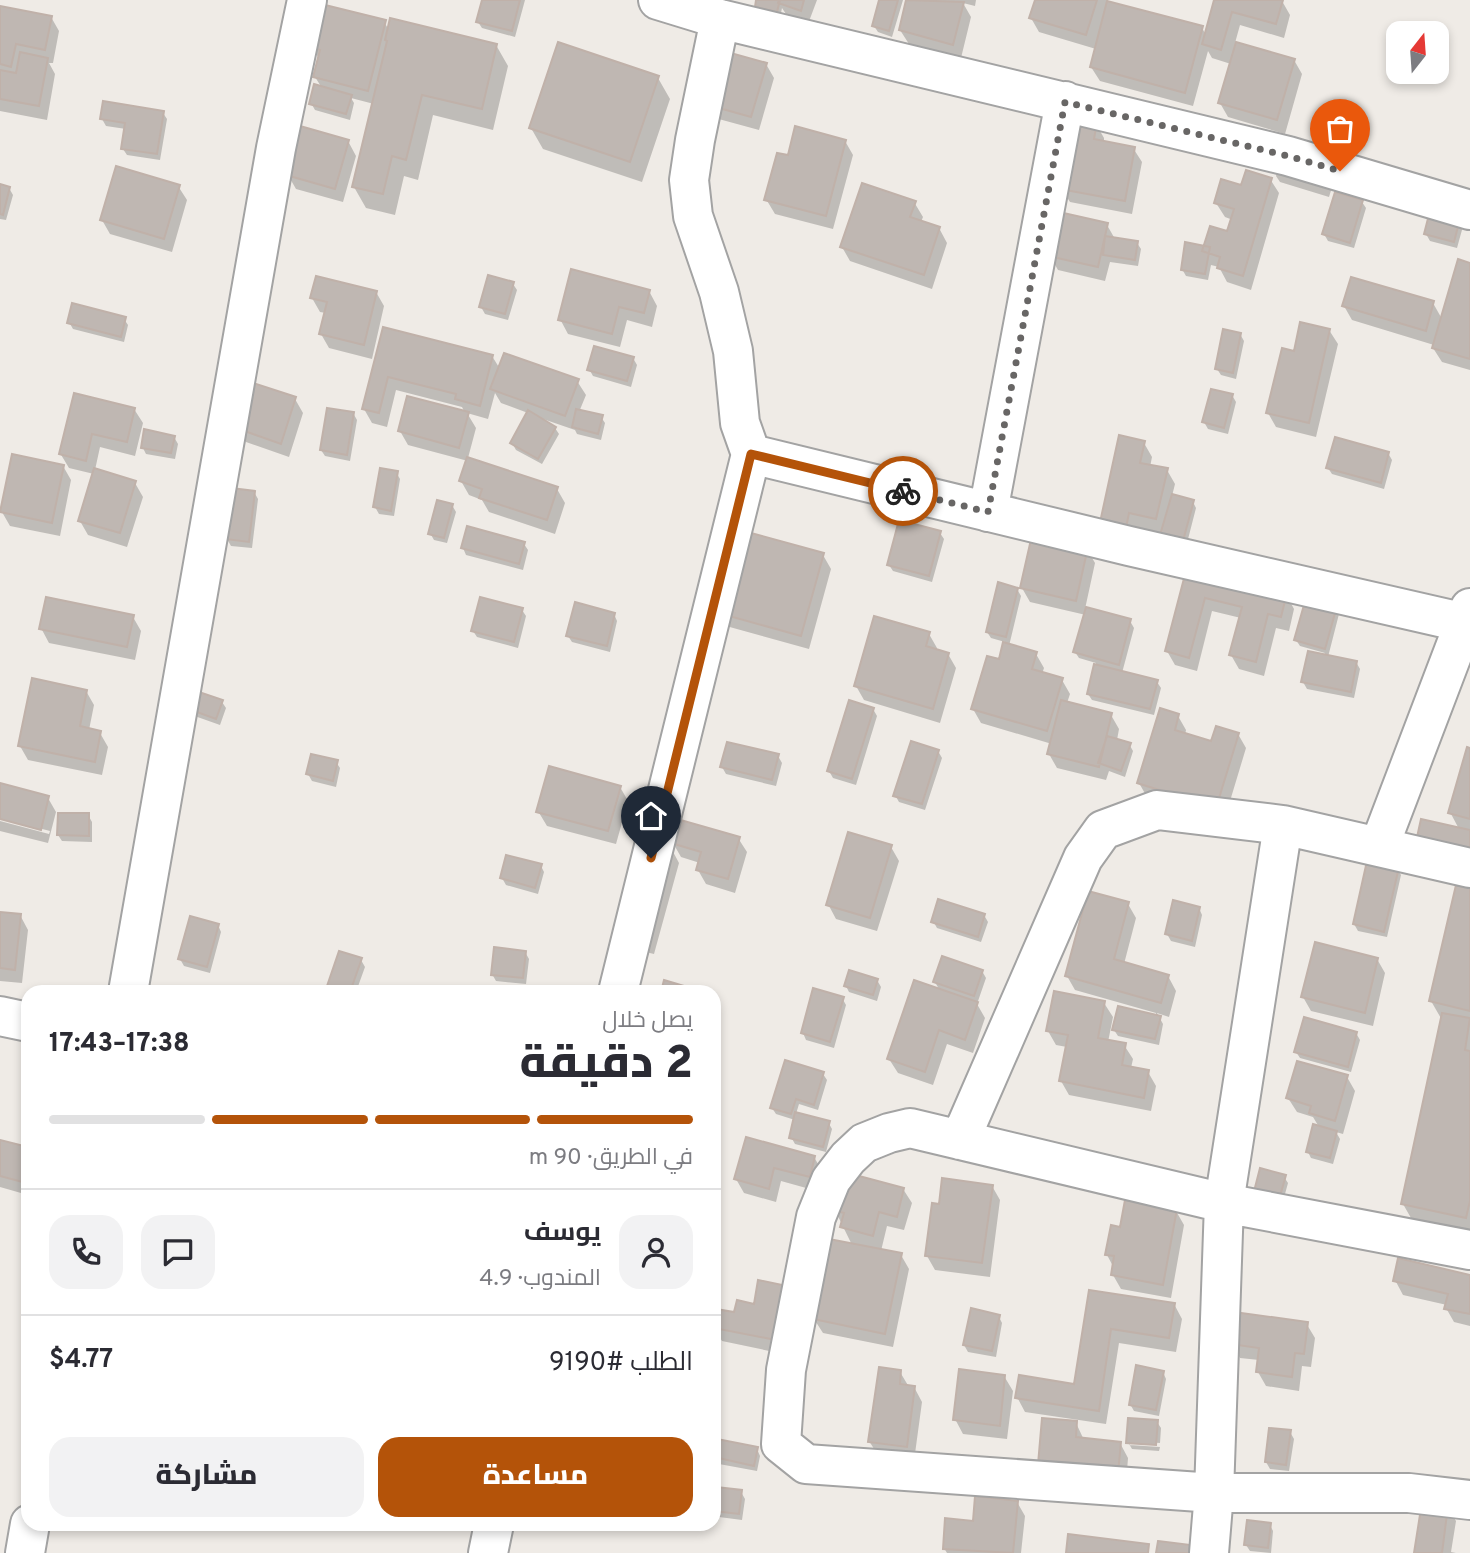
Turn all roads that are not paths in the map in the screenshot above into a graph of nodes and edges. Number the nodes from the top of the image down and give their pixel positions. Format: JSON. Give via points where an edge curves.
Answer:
{"nodes":[{"id":1,"x":307,"y":0,"type":"edge"},
{"id":2,"x":658,"y":0,"type":"edge"},
{"id":3,"x":720,"y":19,"type":"junction"},
{"id":4,"x":1065,"y":102,"type":"junction"},
{"id":5,"x":1470,"y":210,"type":"edge"},
{"id":6,"x":751,"y":454,"type":"junction"},
{"id":7,"x":988,"y":512,"type":"junction"},
{"id":8,"x":1469,"y":619,"type":"edge"},
{"id":9,"x":1283,"y":825,"type":"junction"},
{"id":10,"x":1379,"y":847,"type":"junction"},
{"id":11,"x":1470,"y":867,"type":"edge"},
{"id":12,"x":129,"y":985,"type":"edge"},
{"id":13,"x":620,"y":985,"type":"edge"},
{"id":14,"x":0,"y":1017,"type":"edge"},
{"id":15,"x":21,"y":1021,"type":"edge"},
{"id":16,"x":960,"y":1140,"type":"junction"},
{"id":17,"x":1224,"y":1203,"type":"junction"},
{"id":18,"x":1470,"y":1250,"type":"edge"},
{"id":19,"x":1214,"y":1493,"type":"junction"},
{"id":20,"x":1470,"y":1500,"type":"edge"},
{"id":21,"x":29,"y":1531,"type":"edge"},
{"id":22,"x":493,"y":1531,"type":"edge"},
{"id":23,"x":25,"y":1553,"type":"edge"},
{"id":24,"x":488,"y":1553,"type":"edge"},
{"id":25,"x":1209,"y":1553,"type":"edge"}],
"edges":[{"from":1,"to":12,"type":"street","via":[[276,148]]},
{"from":2,"to":3,"type":"street"},
{"from":3,"to":4,"type":"street"},
{"from":3,"to":6,"type":"street","via":[[690,180],[693,216],[719,292],[733,351],[740,422]]},
{"from":4,"to":5,"type":"street","via":[[1288,156]]},
{"from":4,"to":7,"type":"street"},
{"from":6,"to":7,"type":"street"},
{"from":6,"to":13,"type":"street"},
{"from":7,"to":8,"type":"street"},
{"from":8,"to":10,"type":"street"},
{"from":9,"to":10,"type":"street"},
{"from":9,"to":16,"type":"street","via":[[1157,810],[1103,830],[1083,858]]},
{"from":9,"to":17,"type":"street"},
{"from":10,"to":11,"type":"street"},
{"from":14,"to":15,"type":"street"},
{"from":16,"to":17,"type":"street"},
{"from":16,"to":19,"type":"street","via":[[910,1128],[889,1133],[863,1143],[831,1180],[816,1217],[786,1370],[781,1444],[806,1464]]},
{"from":17,"to":18,"type":"street"},
{"from":17,"to":19,"type":"street"},
{"from":19,"to":20,"type":"street","via":[[1409,1493]]},
{"from":19,"to":25,"type":"street"},
{"from":21,"to":23,"type":"street"},
{"from":22,"to":24,"type":"street"}]}
